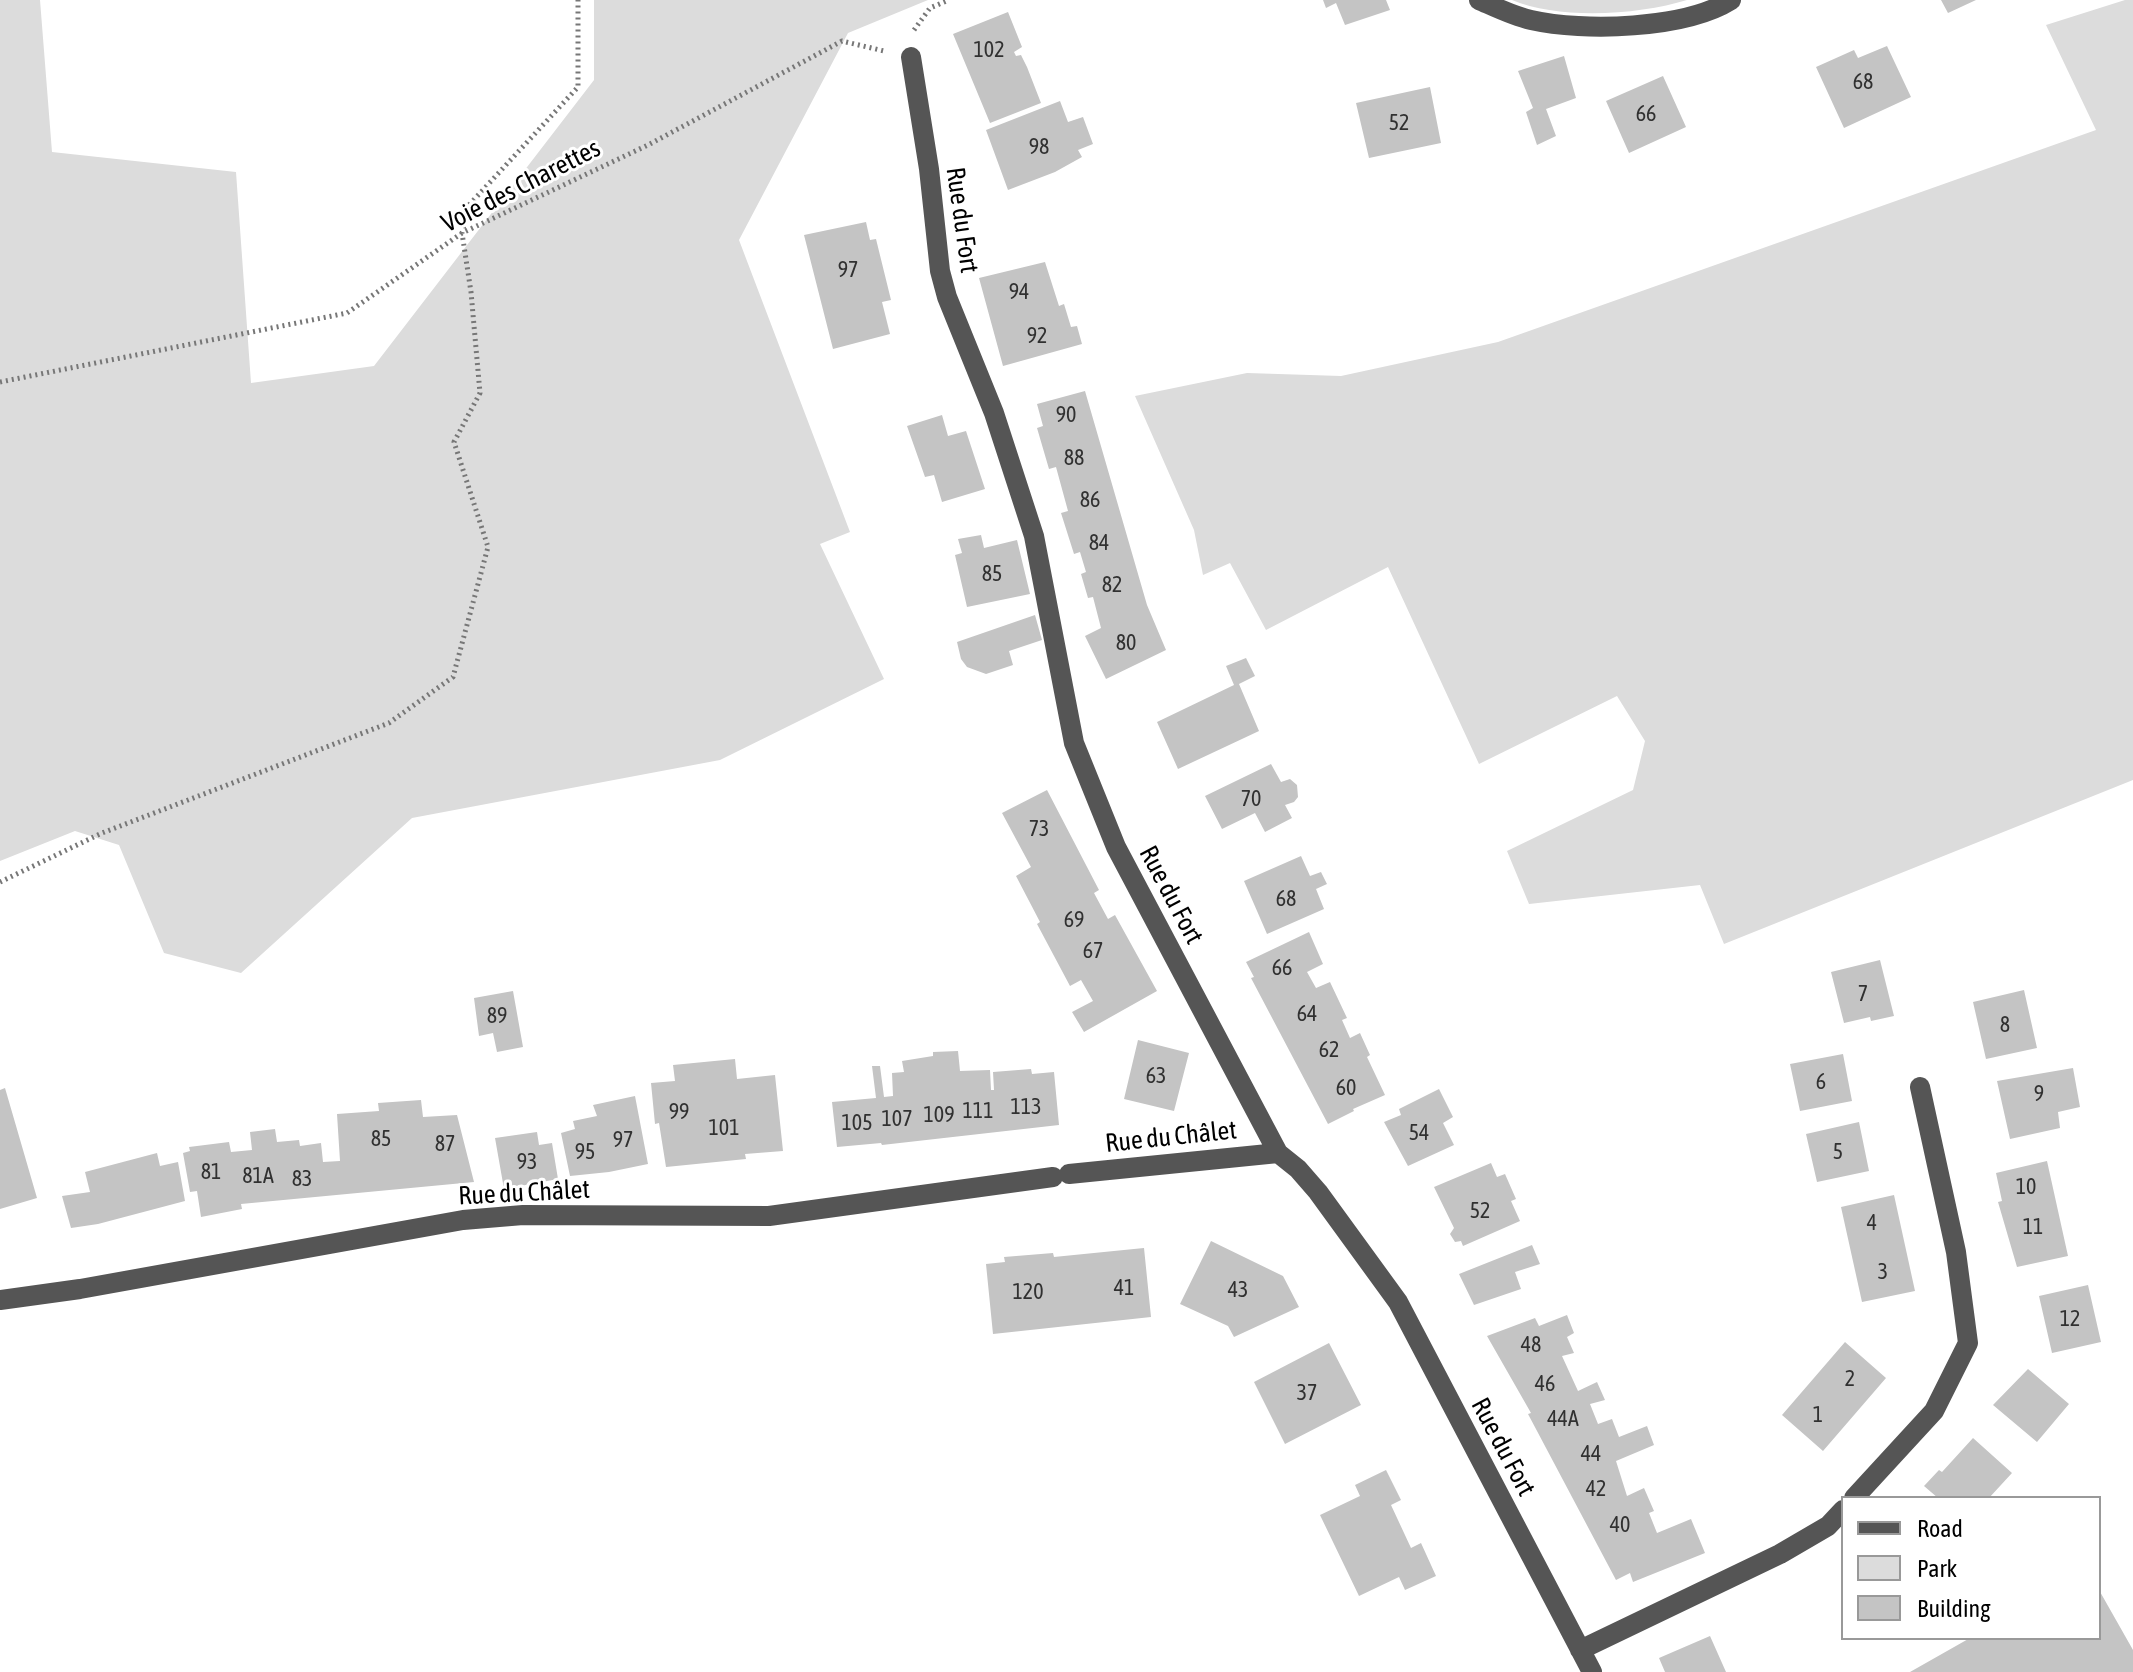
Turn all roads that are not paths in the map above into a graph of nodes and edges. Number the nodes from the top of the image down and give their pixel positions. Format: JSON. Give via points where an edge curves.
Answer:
{"nodes":[{"id":1,"x":1479,"y":0,"type":"edge"},
{"id":2,"x":1731,"y":0,"type":"edge"},
{"id":3,"x":911,"y":57,"type":"road end"},
{"id":4,"x":1920,"y":1087,"type":"dead end"},
{"id":5,"x":1278,"y":1153,"type":"junction"},
{"id":6,"x":0,"y":1300,"type":"edge"},
{"id":7,"x":1856,"y":1496,"type":"edge"},
{"id":8,"x":1841,"y":1512,"type":"edge"},
{"id":9,"x":1580,"y":1650,"type":"junction"},
{"id":10,"x":1592,"y":1672,"type":"edge"}],
"edges":[{"from":1,"to":2,"type":"street","via":[[1530,20],[1599,28],[1668,21]]},
{"from":3,"to":5,"type":"street","name":"Rue du Fort","via":[[940,271],[1034,536],[1074,743],[1116,847]]},
{"from":4,"to":7,"type":"street","via":[[1956,1252],[1968,1343],[1934,1411]]},
{"from":5,"to":6,"type":"street","name":"Rue du Châlet","via":[[769,1216],[523,1215],[463,1220]]},
{"from":5,"to":9,"type":"street","name":"Rue du Fort","via":[[1318,1192],[1398,1302]]},
{"from":8,"to":9,"type":"street","via":[[1828,1526],[1780,1554]]},
{"from":9,"to":10,"type":"street","name":"Rue du Fort"}]}
